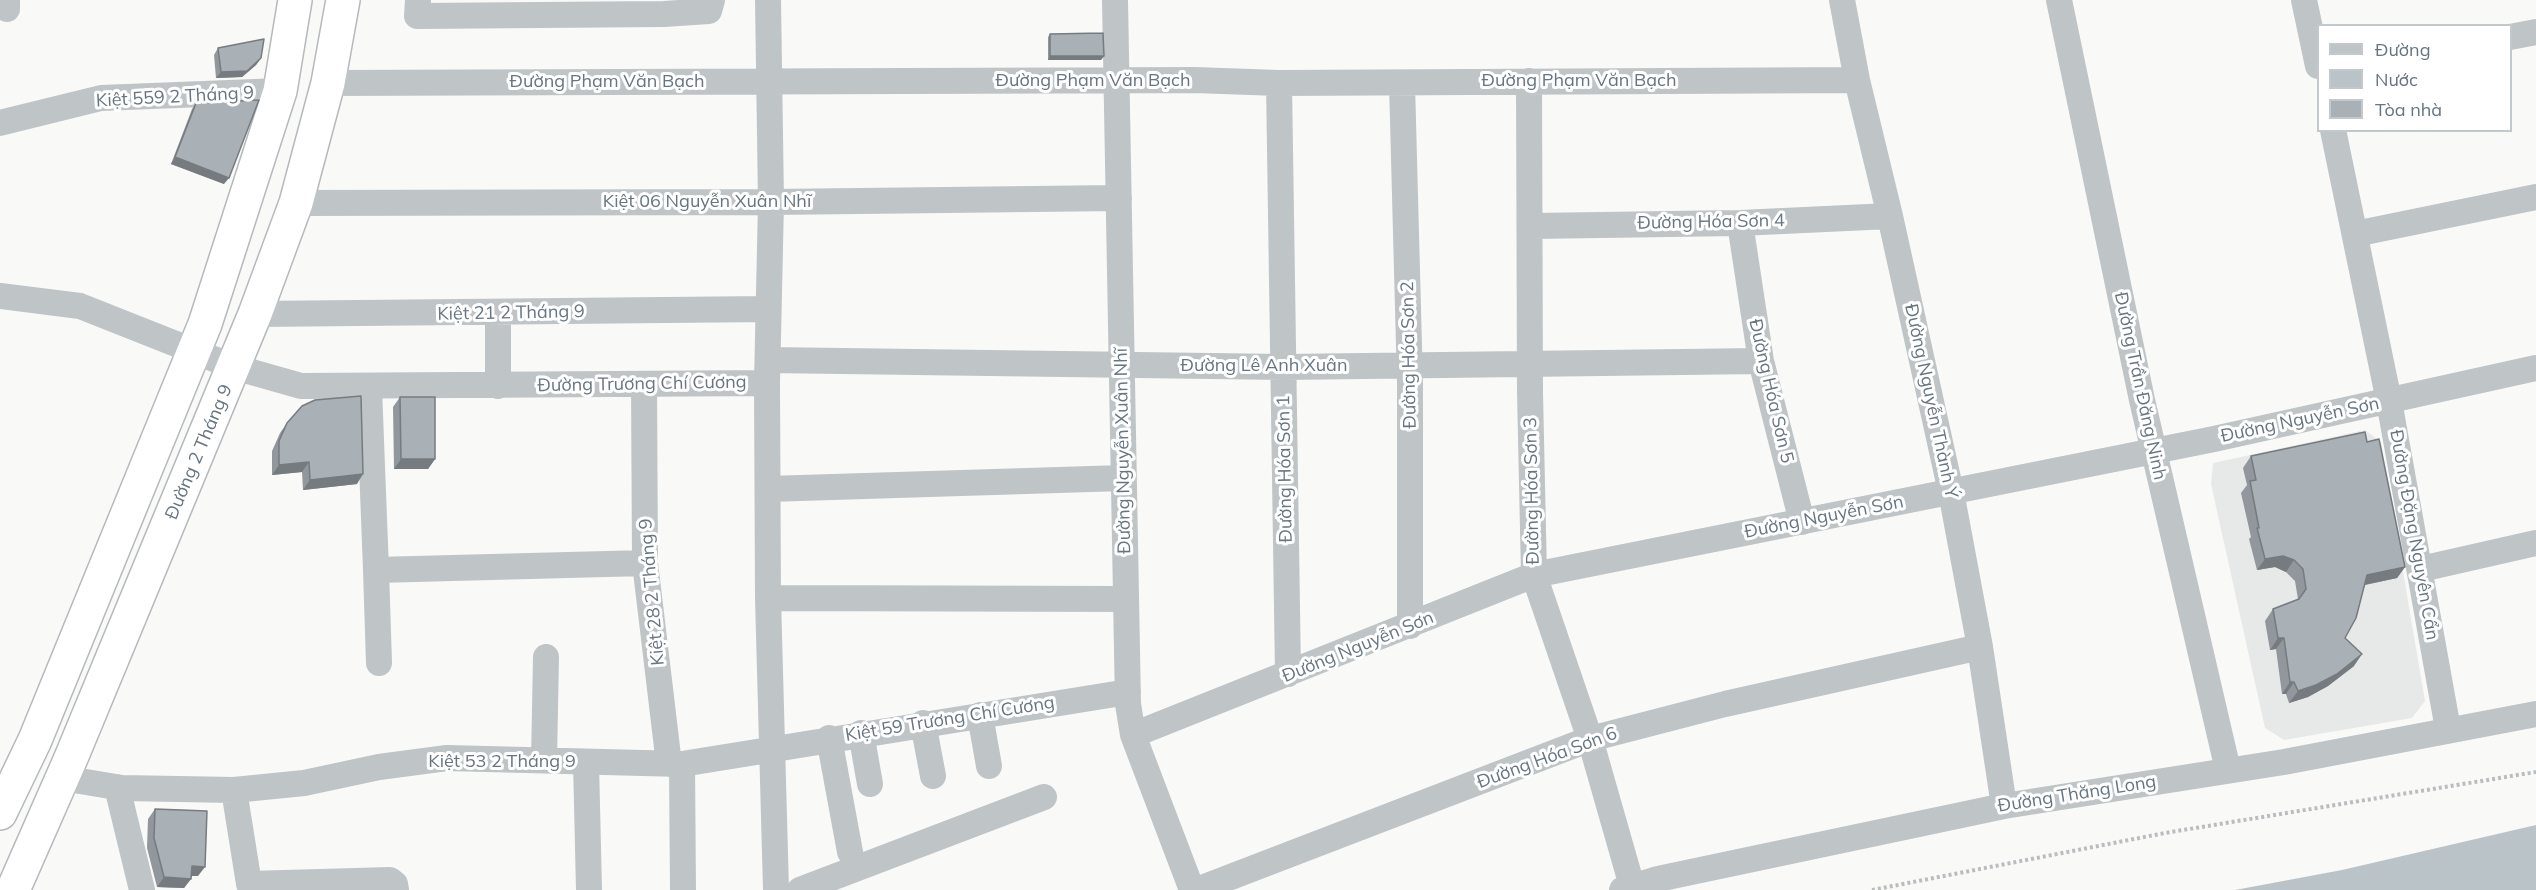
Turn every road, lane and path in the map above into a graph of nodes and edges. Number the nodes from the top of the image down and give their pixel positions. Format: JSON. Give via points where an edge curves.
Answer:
{"nodes":[{"id":1,"x":296,"y":0,"type":"edge"},
{"id":2,"x":344,"y":0,"type":"edge"},
{"id":3,"x":418,"y":0,"type":"edge"},
{"id":4,"x":712,"y":0,"type":"edge"},
{"id":5,"x":768,"y":0,"type":"edge"},
{"id":6,"x":1115,"y":0,"type":"edge"},
{"id":7,"x":1842,"y":0,"type":"edge"},
{"id":8,"x":2059,"y":0,"type":"edge"},
{"id":9,"x":2304,"y":0,"type":"edge"},
{"id":10,"x":2536,"y":32,"type":"edge"},
{"id":11,"x":2512,"y":37,"type":"edge"},
{"id":12,"x":2317,"y":57,"type":"edge"},
{"id":13,"x":1857,"y":80,"type":"junction"},
{"id":14,"x":770,"y":81,"type":"junction"},
{"id":15,"x":1118,"y":81,"type":"junction"},
{"id":16,"x":1529,"y":81,"type":"junction"},
{"id":17,"x":328,"y":83,"type":"junction"},
{"id":18,"x":1279,"y":83,"type":"junction"},
{"id":19,"x":1402,"y":83,"type":"junction"},
{"id":20,"x":280,"y":91,"type":"junction"},
{"id":21,"x":0,"y":123,"type":"edge"},
{"id":22,"x":2332,"y":132,"type":"edge"},
{"id":23,"x":2536,"y":197,"type":"edge"},
{"id":24,"x":1119,"y":198,"type":"junction"},
{"id":25,"x":771,"y":202,"type":"junction"},
{"id":26,"x":296,"y":203,"type":"junction"},
{"id":27,"x":1890,"y":216,"type":"junction"},
{"id":28,"x":1740,"y":223,"type":"junction"},
{"id":29,"x":1531,"y":226,"type":"junction"},
{"id":30,"x":2355,"y":234,"type":"junction"},
{"id":31,"x":0,"y":296,"type":"edge"},
{"id":32,"x":768,"y":309,"type":"junction"},
{"id":33,"x":498,"y":313,"type":"junction"},
{"id":34,"x":255,"y":314,"type":"junction"},
{"id":35,"x":195,"y":351,"type":"junction"},
{"id":36,"x":1761,"y":361,"type":"junction"},
{"id":37,"x":1530,"y":364,"type":"junction"},
{"id":38,"x":1410,"y":365,"type":"junction"},
{"id":39,"x":1121,"y":366,"type":"junction"},
{"id":40,"x":234,"y":367,"type":"junction"},
{"id":41,"x":1284,"y":367,"type":"junction"},
{"id":42,"x":2536,"y":368,"type":"edge"},
{"id":43,"x":767,"y":371,"type":"junction"},
{"id":44,"x":644,"y":384,"type":"junction"},
{"id":45,"x":498,"y":386,"type":"junction"},
{"id":46,"x":369,"y":388,"type":"junction"},
{"id":47,"x":2389,"y":401,"type":"junction"},
{"id":48,"x":2154,"y":450,"type":"junction"},
{"id":49,"x":1123,"y":478,"type":"junction"},
{"id":50,"x":768,"y":489,"type":"junction"},
{"id":51,"x":1951,"y":492,"type":"junction"},
{"id":52,"x":1802,"y":522,"type":"junction"},
{"id":53,"x":2536,"y":543,"type":"edge"},
{"id":54,"x":645,"y":562,"type":"junction"},
{"id":55,"x":2421,"y":568,"type":"junction"},
{"id":56,"x":376,"y":570,"type":"junction"},
{"id":57,"x":1534,"y":574,"type":"junction"},
{"id":58,"x":768,"y":598,"type":"junction"},
{"id":59,"x":1125,"y":598,"type":"junction"},
{"id":60,"x":1410,"y":626,"type":"junction"},
{"id":61,"x":1980,"y":647,"type":"junction"},
{"id":62,"x":546,"y":657,"type":"dead end"},
{"id":63,"x":379,"y":663,"type":"dead end"},
{"id":64,"x":1288,"y":674,"type":"junction"},
{"id":65,"x":1128,"y":692,"type":"junction"},
{"id":66,"x":2536,"y":714,"type":"edge"},
{"id":67,"x":980,"y":715,"type":"junction"},
{"id":68,"x":923,"y":723,"type":"junction"},
{"id":69,"x":2448,"y":729,"type":"junction"},
{"id":70,"x":861,"y":733,"type":"junction"},
{"id":71,"x":1133,"y":735,"type":"junction"},
{"id":72,"x":829,"y":738,"type":"junction"},
{"id":73,"x":1590,"y":739,"type":"junction"},
{"id":74,"x":771,"y":747,"type":"junction"},
{"id":75,"x":544,"y":760,"type":"junction"},
{"id":76,"x":586,"y":762,"type":"junction"},
{"id":77,"x":675,"y":764,"type":"junction"},
{"id":78,"x":989,"y":766,"type":"dead end"},
{"id":79,"x":2228,"y":770,"type":"junction"},
{"id":80,"x":2536,"y":772,"type":"edge"},
{"id":81,"x":933,"y":776,"type":"dead end"},
{"id":82,"x":62,"y":778,"type":"junction"},
{"id":83,"x":870,"y":784,"type":"dead end"},
{"id":84,"x":117,"y":787,"type":"junction"},
{"id":85,"x":234,"y":790,"type":"junction"},
{"id":86,"x":1044,"y":797,"type":"dead end"},
{"id":87,"x":2004,"y":806,"type":"junction"},
{"id":88,"x":0,"y":812,"type":"edge"},
{"id":89,"x":850,"y":852,"type":"dead end"},
{"id":90,"x":249,"y":887,"type":"edge"},
{"id":91,"x":1627,"y":888,"type":"edge"},
{"id":92,"x":13,"y":890,"type":"edge"},
{"id":93,"x":142,"y":890,"type":"edge"},
{"id":94,"x":396,"y":890,"type":"edge"},
{"id":95,"x":589,"y":890,"type":"edge"},
{"id":96,"x":683,"y":890,"type":"edge"},
{"id":97,"x":776,"y":890,"type":"edge"},
{"id":98,"x":800,"y":890,"type":"edge"},
{"id":99,"x":1192,"y":890,"type":"edge"},
{"id":100,"x":1197,"y":890,"type":"edge"},
{"id":101,"x":1872,"y":890,"type":"edge"}],
"edges":[{"from":1,"to":20,"type":"highway"},
{"from":2,"to":17,"type":"highway","name":"Đường 2 Tháng 9"},
{"from":3,"to":4,"type":"street","via":[[417,16],[664,14],[709,11]]},
{"from":5,"to":14,"type":"street"},
{"from":6,"to":15,"type":"street","name":"Đường Nguyễn Xuân Nhĩ"},
{"from":7,"to":13,"type":"street","name":"Đường Nguyễn Thành Ý"},
{"from":8,"to":48,"type":"street","name":"Đường Trần Đăng Ninh"},
{"from":9,"to":12,"type":"street"},
{"from":10,"to":11,"type":"street"},
{"from":13,"to":16,"type":"street","name":"Đường Phạm Văn Bạch"},
{"from":13,"to":27,"type":"street","name":"Đường Nguyễn Thành Ý"},
{"from":14,"to":15,"type":"street","name":"Đường Phạm Văn Bạch"},
{"from":14,"to":17,"type":"street","name":"Đường Phạm Văn Bạch"},
{"from":14,"to":25,"type":"street"},
{"from":15,"to":18,"type":"street","name":"Đường Phạm Văn Bạch"},
{"from":15,"to":24,"type":"street","name":"Đường Nguyễn Xuân Nhĩ"},
{"from":16,"to":19,"type":"street","name":"Đường Phạm Văn Bạch"},
{"from":16,"to":29,"type":"street","name":"Đường Hóa Sơn 3"},
{"from":17,"to":26,"type":"highway","name":"Đường 2 Tháng 9"},
{"from":18,"to":19,"type":"street","name":"Đường Phạm Văn Bạch"},
{"from":18,"to":41,"type":"street","name":"Đường Hóa Sơn 1"},
{"from":19,"to":38,"type":"street","name":"Đường Hóa Sơn 2"},
{"from":20,"to":21,"type":"street","name":"Kiệt 559 2 Tháng 9","via":[[101,98]]},
{"from":20,"to":35,"type":"highway"},
{"from":22,"to":30,"type":"street","name":"Đường Đặng Nguyên Cẩn"},
{"from":23,"to":30,"type":"street"},
{"from":24,"to":25,"type":"street","name":"Kiệt 06 Nguyễn Xuân Nhĩ"},
{"from":24,"to":39,"type":"street","name":"Đường Nguyễn Xuân Nhĩ"},
{"from":25,"to":26,"type":"street","name":"Kiệt 06 Nguyễn Xuân Nhĩ"},
{"from":25,"to":32,"type":"street"},
{"from":26,"to":34,"type":"highway","name":"Đường 2 Tháng 9"},
{"from":27,"to":28,"type":"street","name":"Đường Hóa Sơn 4"},
{"from":27,"to":51,"type":"street","name":"Đường Nguyễn Thành Ý"},
{"from":28,"to":29,"type":"street","name":"Đường Hóa Sơn 4"},
{"from":28,"to":36,"type":"street","name":"Đường Hóa Sơn 5"},
{"from":29,"to":37,"type":"street","name":"Đường Hóa Sơn 3"},
{"from":30,"to":47,"type":"street","name":"Đường Đặng Nguyên Cẩn"},
{"from":31,"to":35,"type":"street","name":"Đường Trương Chí Cương","via":[[80,306]]},
{"from":32,"to":33,"type":"street","name":"Kiệt 21 2 Tháng 9"},
{"from":32,"to":43,"type":"street"},
{"from":33,"to":34,"type":"street","name":"Kiệt 21 2 Tháng 9"},
{"from":33,"to":45,"type":"street"},
{"from":34,"to":40,"type":"highway","name":"Đường 2 Tháng 9"},
{"from":35,"to":40,"type":"street","name":"Đường Trương Chí Cương"},
{"from":35,"to":88,"type":"highway","via":[[35,740]]},
{"from":36,"to":37,"type":"street","name":"Đường Lê Anh Xuân"},
{"from":36,"to":52,"type":"street","name":"Đường Hóa Sơn 5"},
{"from":37,"to":38,"type":"street","name":"Đường Lê Anh Xuân"},
{"from":37,"to":57,"type":"street","name":"Đường Hóa Sơn 3"},
{"from":38,"to":41,"type":"street","name":"Đường Lê Anh Xuân"},
{"from":38,"to":60,"type":"street","name":"Đường Hóa Sơn 2"},
{"from":39,"to":41,"type":"street","name":"Đường Lê Anh Xuân"},
{"from":39,"to":43,"type":"street","name":"Đường Lê Anh Xuân"},
{"from":39,"to":49,"type":"street","name":"Đường Nguyễn Xuân Nhĩ"},
{"from":40,"to":46,"type":"street","name":"Đường Trương Chí Cương","via":[[301,386]]},
{"from":40,"to":82,"type":"highway","name":"Đường 2 Tháng 9"},
{"from":41,"to":64,"type":"street","name":"Đường Hóa Sơn 1"},
{"from":42,"to":47,"type":"street","name":"Đường Nguyễn Sơn"},
{"from":43,"to":44,"type":"street","name":"Đường Trương Chí Cương"},
{"from":43,"to":50,"type":"street","name":"Đường Trương Chí Cương"},
{"from":44,"to":45,"type":"street","name":"Đường Trương Chí Cương"},
{"from":44,"to":54,"type":"street","name":"Kiệt 28 2 Tháng 9"},
{"from":45,"to":46,"type":"street","name":"Đường Trương Chí Cương"},
{"from":46,"to":56,"type":"street"},
{"from":47,"to":48,"type":"street","name":"Đường Nguyễn Sơn"},
{"from":47,"to":55,"type":"street","name":"Đường Đặng Nguyên Cẩn"},
{"from":48,"to":51,"type":"street","name":"Đường Nguyễn Sơn"},
{"from":48,"to":79,"type":"street","name":"Đường Trần Đăng Ninh"},
{"from":49,"to":50,"type":"street"},
{"from":49,"to":59,"type":"street","name":"Đường Nguyễn Xuân Nhĩ"},
{"from":50,"to":58,"type":"street","name":"Đường Trương Chí Cương"},
{"from":51,"to":52,"type":"street","name":"Đường Nguyễn Sơn"},
{"from":51,"to":61,"type":"street","name":"Đường Nguyễn Thành Ý"},
{"from":52,"to":57,"type":"street","name":"Đường Nguyễn Sơn"},
{"from":53,"to":55,"type":"street"},
{"from":54,"to":56,"type":"street"},
{"from":54,"to":77,"type":"street","name":"Kiệt 28 2 Tháng 9"},
{"from":55,"to":69,"type":"street","name":"Đường Đặng Nguyên Cẩn"},
{"from":56,"to":63,"type":"street"},
{"from":57,"to":60,"type":"street","name":"Đường Nguyễn Sơn"},
{"from":57,"to":73,"type":"street","name":"Đường Hóa Sơn 3"},
{"from":58,"to":59,"type":"street"},
{"from":58,"to":74,"type":"street","name":"Đường Trương Chí Cương"},
{"from":59,"to":65,"type":"street","name":"Đường Nguyễn Xuân Nhĩ"},
{"from":60,"to":64,"type":"street","name":"Đường Nguyễn Sơn"},
{"from":61,"to":73,"type":"street","name":"Đường Hóa Sơn 6","via":[[1725,704]]},
{"from":61,"to":87,"type":"street","name":"Đường Nguyễn Thành Ý"},
{"from":62,"to":75,"type":"street"},
{"from":64,"to":71,"type":"street","name":"Đường Nguyễn Sơn"},
{"from":65,"to":67,"type":"street","name":"Kiệt 59 Trương Chí Cương"},
{"from":65,"to":71,"type":"street","name":"Đường Nguyễn Xuân Nhĩ"},
{"from":66,"to":69,"type":"street","name":"Đường Thăng Long"},
{"from":67,"to":68,"type":"street","name":"Kiệt 59 Trương Chí Cương"},
{"from":67,"to":78,"type":"street"},
{"from":68,"to":70,"type":"street","name":"Kiệt 59 Trương Chí Cương"},
{"from":68,"to":81,"type":"street"},
{"from":69,"to":79,"type":"street","name":"Đường Thăng Long"},
{"from":70,"to":72,"type":"street","name":"Kiệt 59 Trương Chí Cương"},
{"from":70,"to":83,"type":"street"},
{"from":71,"to":99,"type":"street","name":"Đường Nguyễn Xuân Nhĩ"},
{"from":72,"to":74,"type":"street","name":"Kiệt 59 Trương Chí Cương"},
{"from":72,"to":89,"type":"street"},
{"from":73,"to":91,"type":"street","name":"Đường Hóa Sơn 3"},
{"from":73,"to":100,"type":"street","name":"Đường Hóa Sơn 6"},
{"from":74,"to":77,"type":"street","name":"Kiệt 53 2 Tháng 9"},
{"from":74,"to":97,"type":"street","name":"Đường Trương Chí Cương"},
{"from":75,"to":76,"type":"street","name":"Kiệt 53 2 Tháng 9"},
{"from":75,"to":85,"type":"street","name":"Kiệt 53 2 Tháng 9","via":[[447,758],[304,783]]},
{"from":76,"to":77,"type":"street","name":"Kiệt 53 2 Tháng 9"},
{"from":76,"to":95,"type":"street"},
{"from":77,"to":96,"type":"street","name":"Kiệt 28 2 Tháng 9"},
{"from":79,"to":87,"type":"street","name":"Đường Thăng Long"},
{"from":80,"to":101,"type":"path","via":[[2165,833]]},
{"from":82,"to":84,"type":"street","name":"Kiệt 53 2 Tháng 9"},
{"from":82,"to":92,"type":"highway","name":"Đường 2 Tháng 9"},
{"from":84,"to":85,"type":"street","name":"Kiệt 53 2 Tháng 9"},
{"from":84,"to":93,"type":"street"},
{"from":85,"to":90,"type":"street"},
{"from":86,"to":98,"type":"street"},
{"from":87,"to":91,"type":"street","name":"Đường Thăng Long"},
{"from":90,"to":94,"type":"street","via":[[390,880]]}]}
